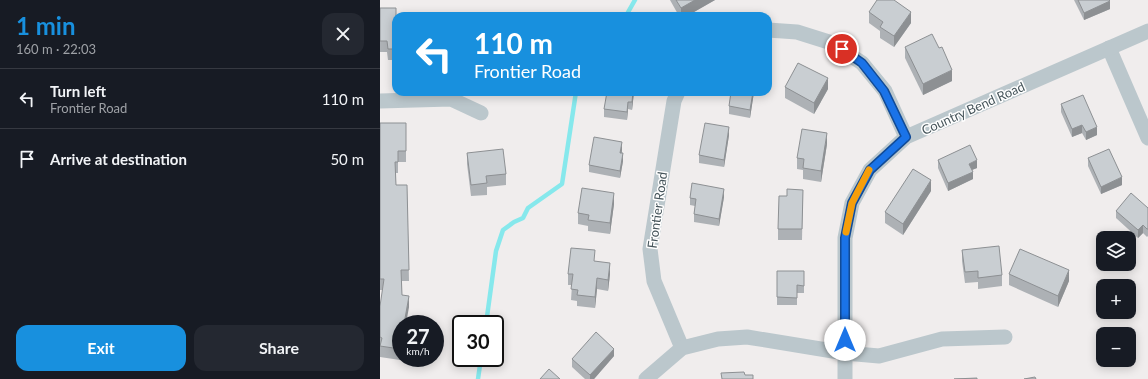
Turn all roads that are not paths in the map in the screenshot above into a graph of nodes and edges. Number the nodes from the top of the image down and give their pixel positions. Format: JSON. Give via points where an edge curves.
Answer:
{"nodes":[{"id":1,"x":772,"y":30,"type":"edge"},
{"id":2,"x":1148,"y":31,"type":"edge"},
{"id":3,"x":1109,"y":48,"type":"junction"},
{"id":4,"x":676,"y":96,"type":"edge"},
{"id":5,"x":380,"y":101,"type":"edge"},
{"id":6,"x":481,"y":113,"type":"dead end"},
{"id":7,"x":906,"y":137,"type":"junction"},
{"id":8,"x":1148,"y":138,"type":"edge"},
{"id":9,"x":1005,"y":337,"type":"dead end"},
{"id":10,"x":682,"y":348,"type":"junction"},
{"id":11,"x":845,"y":353,"type":"junction"},
{"id":12,"x":646,"y":379,"type":"edge"},
{"id":13,"x":845,"y":379,"type":"edge"}],
"edges":[{"from":1,"to":7,"type":"street","via":[[797,32],[832,42],[862,63],[884,91]]},
{"from":2,"to":3,"type":"street","name":"Country Bend Road"},
{"from":3,"to":7,"type":"street","name":"Country Bend Road"},
{"from":3,"to":8,"type":"street"},
{"from":4,"to":10,"type":"street","name":"Frontier Road","via":[[650,249],[654,281]]},
{"from":5,"to":6,"type":"street","via":[[451,99]]},
{"from":7,"to":11,"type":"street","name":"Country Bend Road","via":[[870,170],[852,203],[845,238]]},
{"from":9,"to":11,"type":"street","via":[[942,340],[879,356]]},
{"from":10,"to":11,"type":"street","via":[[718,339],[747,337]]},
{"from":10,"to":12,"type":"street"},
{"from":11,"to":13,"type":"street","name":"Country Bend Road"}]}
